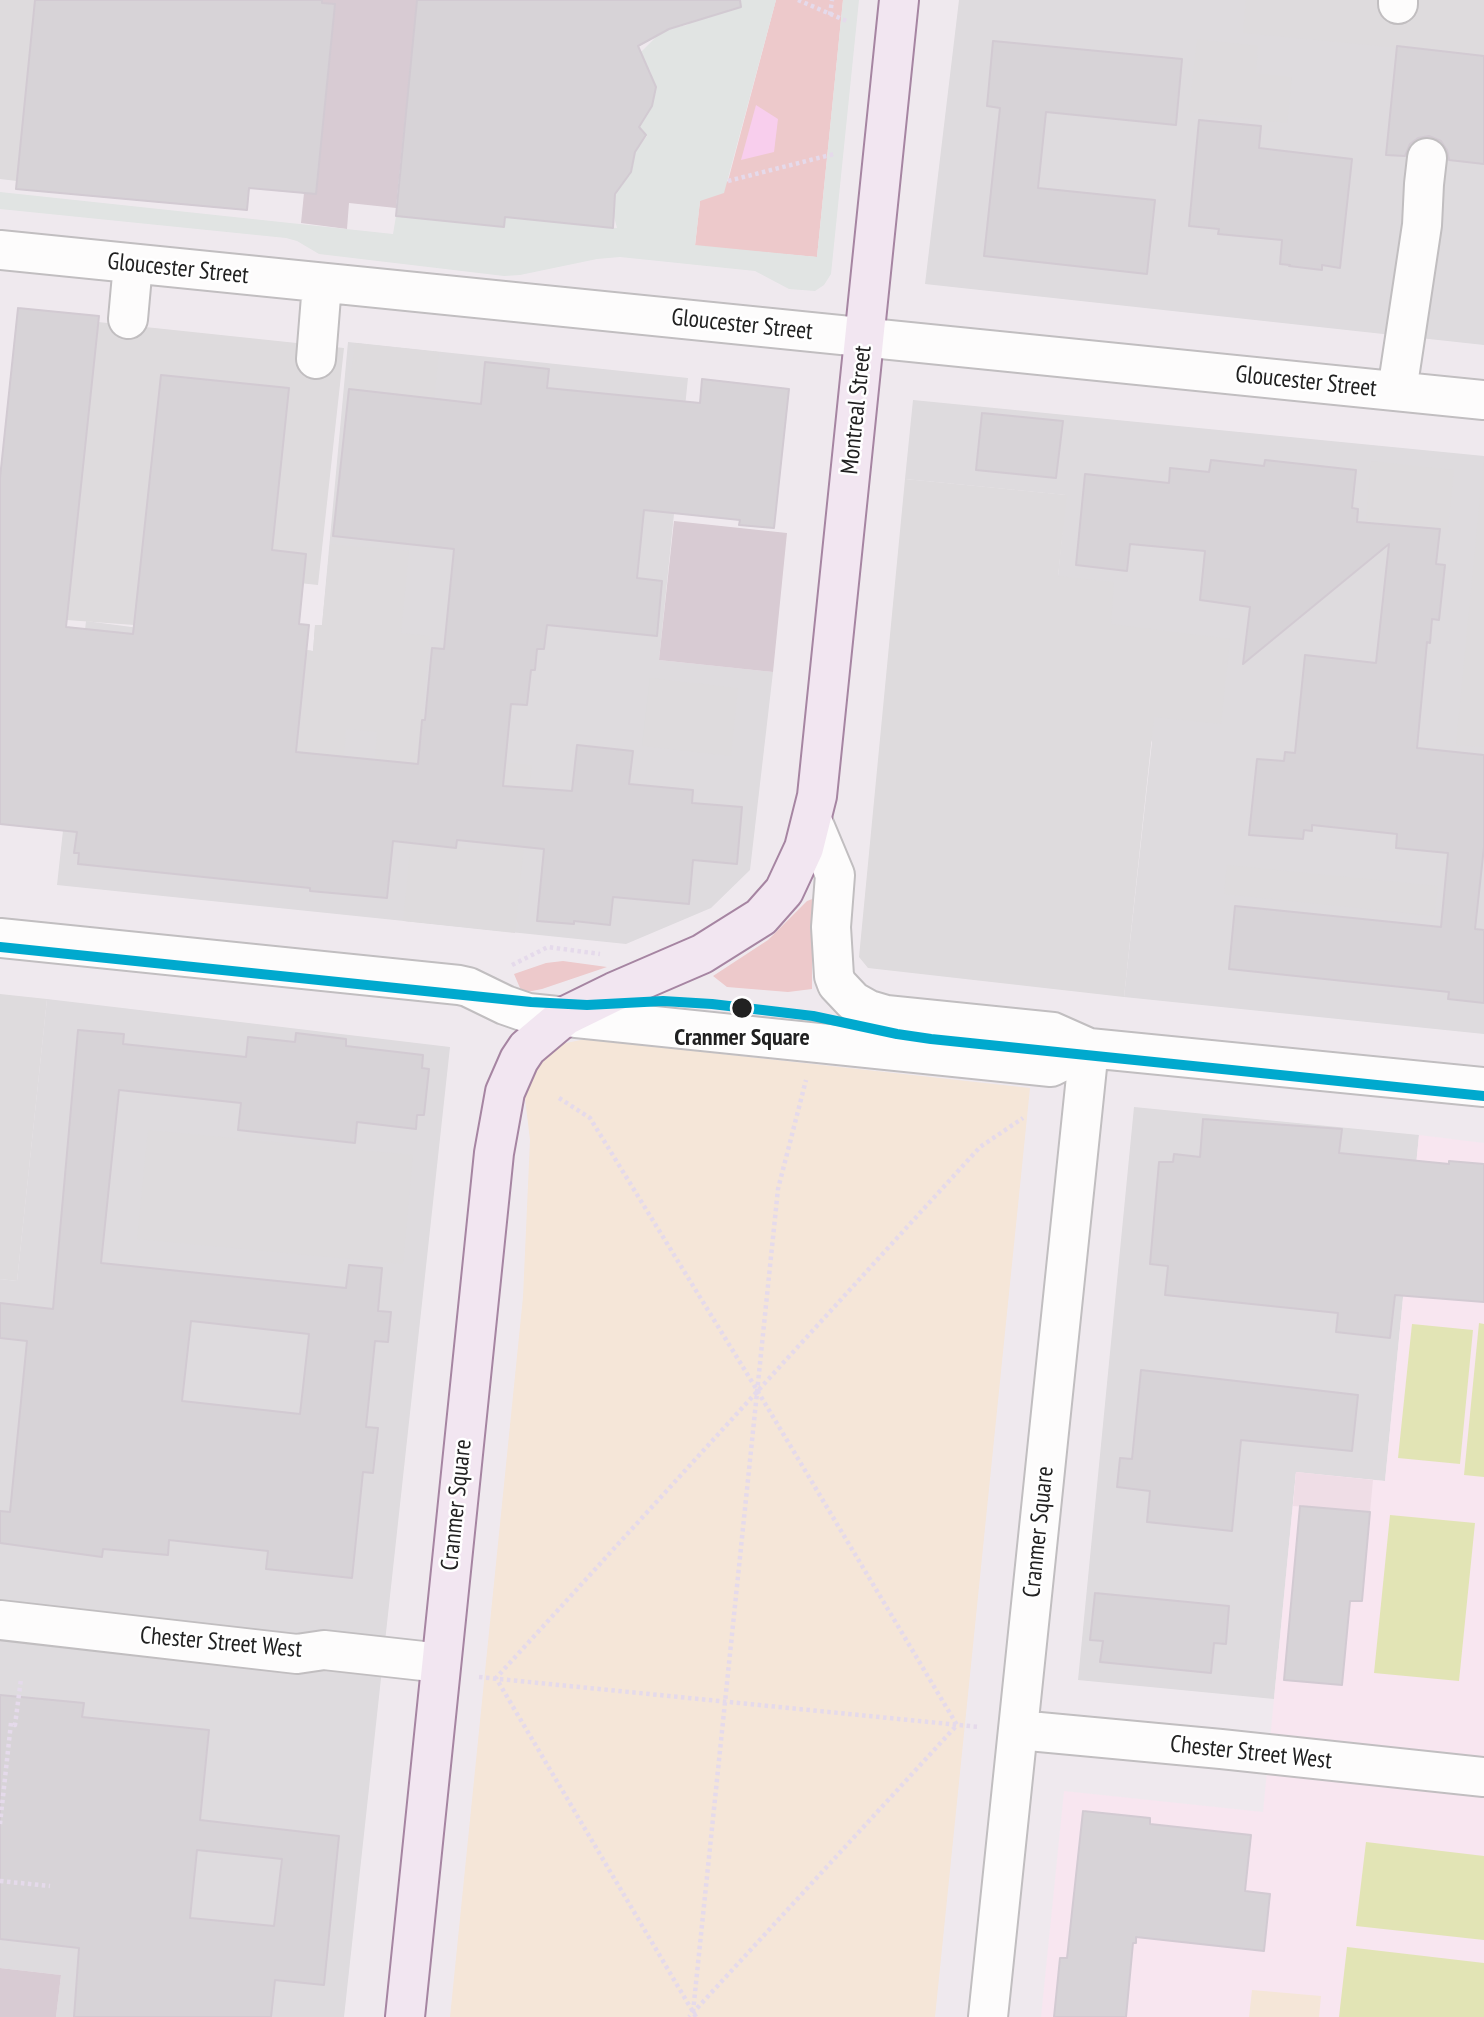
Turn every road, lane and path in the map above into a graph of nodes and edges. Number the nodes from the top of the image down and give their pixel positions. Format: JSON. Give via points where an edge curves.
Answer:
{"nodes":[{"id":1,"x":798,"y":0,"type":"edge"},
{"id":2,"x":832,"y":0,"type":"edge"},
{"id":3,"x":899,"y":0,"type":"edge"},
{"id":4,"x":830,"y":15,"type":"junction"},
{"id":5,"x":849,"y":22,"type":"dead end"},
{"id":6,"x":834,"y":154,"type":"dead end"},
{"id":7,"x":1427,"y":158,"type":"dead end"},
{"id":8,"x":728,"y":181,"type":"dead end"},
{"id":9,"x":0,"y":250,"type":"edge"},
{"id":10,"x":133,"y":264,"type":"junction"},
{"id":11,"x":322,"y":284,"type":"junction"},
{"id":12,"x":128,"y":319,"type":"dead end"},
{"id":13,"x":865,"y":337,"type":"junction"},
{"id":14,"x":316,"y":359,"type":"dead end"},
{"id":15,"x":1397,"y":391,"type":"junction"},
{"id":16,"x":1484,"y":400,"type":"edge"},
{"id":17,"x":812,"y":820,"type":"junction"},
{"id":18,"x":0,"y":938,"type":"edge"},
{"id":19,"x":548,"y":947,"type":"dead end"},
{"id":20,"x":603,"y":954,"type":"dead end"},
{"id":21,"x":565,"y":1016,"type":"junction"},
{"id":22,"x":1088,"y":1048,"type":"junction"},
{"id":23,"x":807,"y":1074,"type":"dead end"},
{"id":24,"x":1484,"y":1087,"type":"edge"},
{"id":25,"x":559,"y":1098,"type":"dead end"},
{"id":26,"x":1023,"y":1118,"type":"dead end"},
{"id":27,"x":757,"y":1390,"type":"junction"},
{"id":28,"x":0,"y":1620,"type":"edge"},
{"id":29,"x":441,"y":1663,"type":"junction"},
{"id":30,"x":496,"y":1678,"type":"junction"},
{"id":31,"x":21,"y":1679,"type":"dead end"},
{"id":32,"x":725,"y":1700,"type":"junction"},
{"id":33,"x":957,"y":1725,"type":"junction"},
{"id":34,"x":1018,"y":1730,"type":"junction"},
{"id":35,"x":1484,"y":1777,"type":"edge"},
{"id":36,"x":0,"y":1824,"type":"edge"},
{"id":37,"x":0,"y":1881,"type":"edge"},
{"id":38,"x":50,"y":1886,"type":"dead end"},
{"id":39,"x":692,"y":2016,"type":"edge"},
{"id":40,"x":405,"y":2017,"type":"edge"},
{"id":41,"x":988,"y":2017,"type":"edge"}],
"edges":[{"from":1,"to":4,"type":"path"},
{"from":2,"to":4,"type":"path"},
{"from":3,"to":13,"type":"main road","name":"Montreal Street"},
{"from":4,"to":5,"type":"path"},
{"from":6,"to":8,"type":"path"},
{"from":7,"to":15,"type":"street","via":[[1422,225]]},
{"from":9,"to":10,"type":"street","name":"Gloucester Street"},
{"from":10,"to":11,"type":"street","name":"Gloucester Street"},
{"from":10,"to":12,"type":"street"},
{"from":11,"to":13,"type":"street","name":"Gloucester Street"},
{"from":11,"to":14,"type":"street"},
{"from":13,"to":15,"type":"street","name":"Gloucester Street"},
{"from":13,"to":17,"type":"main road","name":"Montreal Street"},
{"from":15,"to":16,"type":"street","name":"Gloucester Street"},
{"from":17,"to":21,"type":"main road","name":"Montreal Street","via":[[795,872],[761,917],[702,954]]},
{"from":17,"to":22,"type":"street","name":"Montreal Street","via":[[835,875],[834,976],[853,1001],[886,1015],[1053,1032]]},
{"from":18,"to":21,"type":"street","via":[[459,985],[516,1010]]},
{"from":19,"to":20,"type":"path"},
{"from":21,"to":22,"type":"street","via":[[1051,1067]]},
{"from":21,"to":29,"type":"main road","name":"Cranmer Square","via":[[519,1059],[500,1112]]},
{"from":22,"to":24,"type":"street"},
{"from":22,"to":34,"type":"street","name":"Cranmer Square"},
{"from":23,"to":27,"type":"path","via":[[778,1189]]},
{"from":25,"to":27,"type":"path","via":[[590,1118]]},
{"from":26,"to":27,"type":"path","via":[[980,1146]]},
{"from":27,"to":30,"type":"path"},
{"from":27,"to":32,"type":"path"},
{"from":27,"to":33,"type":"path"},
{"from":28,"to":29,"type":"street","name":"Chester Street West","via":[[297,1654],[324,1650]]},
{"from":29,"to":30,"type":"path","via":[[473,1676]]},
{"from":29,"to":40,"type":"main road","name":"Cranmer Square"},
{"from":30,"to":32,"type":"path"},
{"from":30,"to":39,"type":"path"},
{"from":31,"to":36,"type":"path","via":[[15,1725],[10,1723]]},
{"from":32,"to":33,"type":"path"},
{"from":32,"to":39,"type":"path"},
{"from":33,"to":34,"type":"path"},
{"from":33,"to":39,"type":"path"},
{"from":34,"to":35,"type":"street","name":"Chester Street West"},
{"from":34,"to":41,"type":"street","name":"Cranmer Square"},
{"from":37,"to":38,"type":"path"}]}
